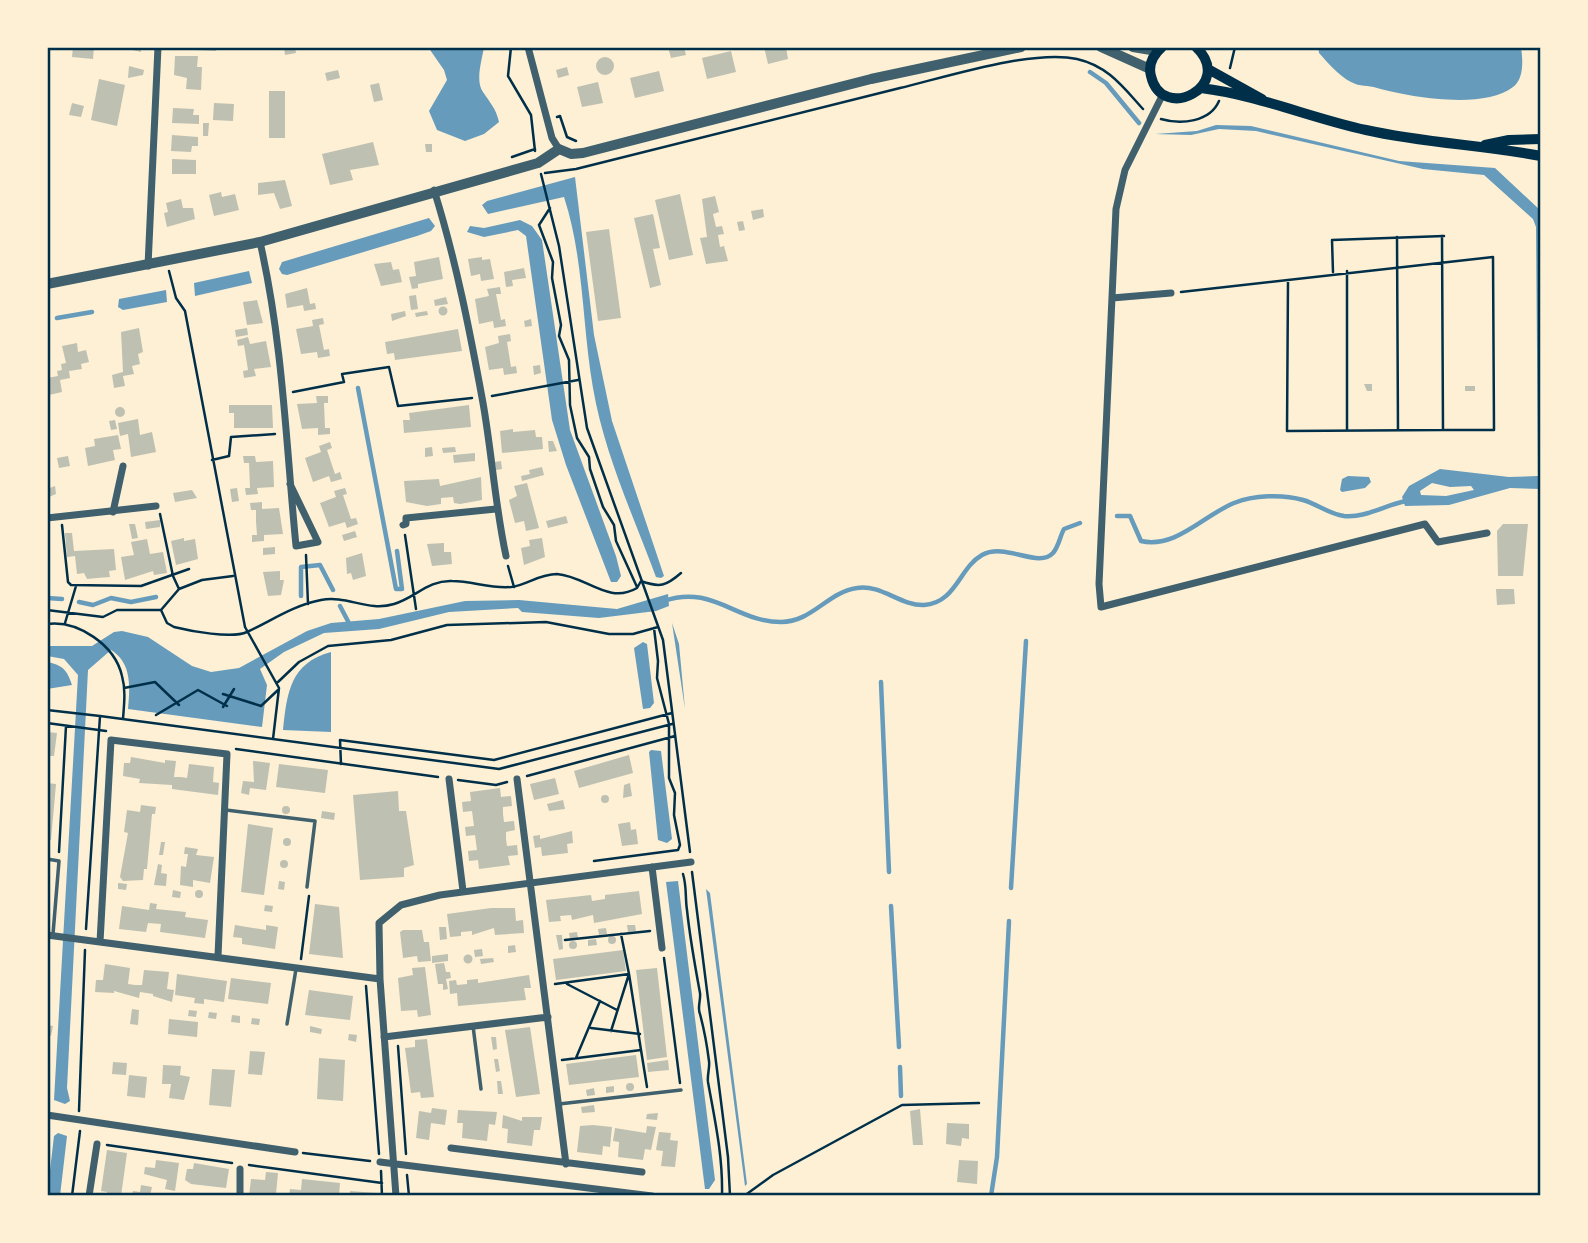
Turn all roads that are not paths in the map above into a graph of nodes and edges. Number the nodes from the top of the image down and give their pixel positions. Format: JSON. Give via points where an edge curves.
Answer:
{"nodes":[{"id":1,"x":159,"y":47,"type":"edge"},
{"id":2,"x":528,"y":47,"type":"edge"},
{"id":3,"x":1021,"y":47,"type":"edge"},
{"id":4,"x":1101,"y":47,"type":"edge"},
{"id":5,"x":1133,"y":47,"type":"edge"},
{"id":6,"x":1196,"y":47,"type":"edge"},
{"id":7,"x":1159,"y":49,"type":"edge"},
{"id":8,"x":1150,"y":69,"type":"junction"},
{"id":9,"x":1208,"y":69,"type":"junction"},
{"id":10,"x":1201,"y":88,"type":"junction"},
{"id":11,"x":1163,"y":94,"type":"junction"},
{"id":12,"x":1265,"y":100,"type":"junction"},
{"id":13,"x":1541,"y":139,"type":"edge"},
{"id":14,"x":1479,"y":147,"type":"junction"},
{"id":15,"x":559,"y":149,"type":"junction"},
{"id":16,"x":1541,"y":156,"type":"edge"},
{"id":17,"x":434,"y":190,"type":"junction"},
{"id":18,"x":260,"y":242,"type":"junction"},
{"id":19,"x":148,"y":265,"type":"junction"},
{"id":20,"x":47,"y":284,"type":"edge"},
{"id":21,"x":1171,"y":293,"type":"road end"},
{"id":22,"x":1112,"y":298,"type":"junction"},
{"id":23,"x":123,"y":466,"type":"dead end"},
{"id":24,"x":290,"y":484,"type":"junction"},
{"id":25,"x":156,"y":506,"type":"road end"},
{"id":26,"x":496,"y":509,"type":"junction"},
{"id":27,"x":113,"y":512,"type":"junction"},
{"id":28,"x":47,"y":518,"type":"edge"},
{"id":29,"x":403,"y":525,"type":"road end"},
{"id":30,"x":1487,"y":533,"type":"dead end"},
{"id":31,"x":506,"y":556,"type":"road end"},
{"id":32,"x":453,"y":779,"type":"road end"},
{"id":33,"x":517,"y":779,"type":"road end"},
{"id":34,"x":226,"y":810,"type":"junction"},
{"id":35,"x":47,"y":859,"type":"edge"},
{"id":36,"x":691,"y":862,"type":"road end"},
{"id":37,"x":652,"y":867,"type":"junction"},
{"id":38,"x":532,"y":884,"type":"junction"},
{"id":39,"x":307,"y":887,"type":"road end"},
{"id":40,"x":463,"y":891,"type":"junction"},
{"id":41,"x":50,"y":935,"type":"edge"},
{"id":42,"x":100,"y":942,"type":"junction"},
{"id":43,"x":662,"y":948,"type":"road end"},
{"id":44,"x":218,"y":956,"type":"junction"},
{"id":45,"x":298,"y":969,"type":"junction"},
{"id":46,"x":380,"y":979,"type":"junction"},
{"id":47,"x":548,"y":1017,"type":"junction"},
{"id":48,"x":287,"y":1024,"type":"dead end"},
{"id":49,"x":473,"y":1026,"type":"junction"},
{"id":50,"x":384,"y":1037,"type":"junction"},
{"id":51,"x":481,"y":1089,"type":"dead end"},
{"id":52,"x":681,"y":1090,"type":"road end"},
{"id":53,"x":559,"y":1104,"type":"junction"},
{"id":54,"x":47,"y":1115,"type":"edge"},
{"id":55,"x":97,"y":1144,"type":"road end"},
{"id":56,"x":451,"y":1148,"type":"dead end"},
{"id":57,"x":295,"y":1152,"type":"road end"},
{"id":58,"x":380,"y":1162,"type":"road end"},
{"id":59,"x":393,"y":1164,"type":"junction"},
{"id":60,"x":566,"y":1164,"type":"junction"},
{"id":61,"x":239,"y":1166,"type":"road end"},
{"id":62,"x":642,"y":1172,"type":"dead end"},
{"id":63,"x":89,"y":1196,"type":"edge"},
{"id":64,"x":240,"y":1196,"type":"edge"},
{"id":65,"x":396,"y":1196,"type":"edge"},
{"id":66,"x":652,"y":1196,"type":"edge"}],
"edges":[{"from":1,"to":19,"type":"street"},
{"from":2,"to":15,"type":"street"},
{"from":3,"to":15,"type":"street","via":[[871,79],[583,153]]},
{"from":4,"to":8,"type":"street"},
{"from":5,"to":7,"type":"street"},
{"from":6,"to":9,"type":"main road"},
{"from":7,"to":8,"type":"main road"},
{"from":8,"to":11,"type":"main road"},
{"from":9,"to":10,"type":"main road"},
{"from":9,"to":12,"type":"main road"},
{"from":10,"to":11,"type":"main road","via":[[1187,97]]},
{"from":10,"to":12,"type":"main road"},
{"from":11,"to":22,"type":"street","via":[[1120,187]]},
{"from":12,"to":14,"type":"main road","via":[[1364,130]]},
{"from":13,"to":14,"type":"main road"},
{"from":14,"to":16,"type":"main road"},
{"from":15,"to":17,"type":"street","via":[[538,163]]},
{"from":17,"to":18,"type":"street"},
{"from":17,"to":26,"type":"street","via":[[453,255],[482,397]]},
{"from":18,"to":19,"type":"street"},
{"from":18,"to":24,"type":"street","via":[[284,394]]},
{"from":19,"to":20,"type":"street"},
{"from":21,"to":22,"type":"street"},
{"from":22,"to":30,"type":"street","via":[[1101,607],[1424,524],[1438,542]]},
{"from":23,"to":27,"type":"street"},
{"from":24,"to":24,"type":"street","via":[[296,546],[318,542],[313,530]]},
{"from":25,"to":27,"type":"street"},
{"from":26,"to":29,"type":"street","via":[[406,518]]},
{"from":26,"to":31,"type":"street"},
{"from":27,"to":28,"type":"street"},
{"from":32,"to":40,"type":"street"},
{"from":33,"to":38,"type":"street"},
{"from":34,"to":39,"type":"lane","via":[[315,821]]},
{"from":34,"to":42,"type":"street","via":[[227,754],[111,740]]},
{"from":34,"to":44,"type":"street"},
{"from":35,"to":41,"type":"lane","via":[[59,860]]},
{"from":36,"to":37,"type":"street"},
{"from":37,"to":38,"type":"street"},
{"from":37,"to":43,"type":"street"},
{"from":38,"to":40,"type":"street"},
{"from":38,"to":47,"type":"street"},
{"from":40,"to":46,"type":"street","via":[[401,905],[379,923]]},
{"from":41,"to":42,"type":"street"},
{"from":42,"to":44,"type":"street"},
{"from":44,"to":45,"type":"street"},
{"from":45,"to":46,"type":"street"},
{"from":45,"to":48,"type":"lane"},
{"from":46,"to":50,"type":"street"},
{"from":47,"to":49,"type":"street"},
{"from":47,"to":53,"type":"street"},
{"from":49,"to":50,"type":"street"},
{"from":49,"to":51,"type":"lane"},
{"from":50,"to":59,"type":"street"},
{"from":52,"to":53,"type":"lane"},
{"from":53,"to":60,"type":"street"},
{"from":54,"to":57,"type":"street"},
{"from":55,"to":63,"type":"street"},
{"from":56,"to":60,"type":"street"},
{"from":58,"to":59,"type":"street"},
{"from":59,"to":65,"type":"street"},
{"from":59,"to":66,"type":"street"},
{"from":60,"to":62,"type":"street"},
{"from":61,"to":64,"type":"street"}]}
